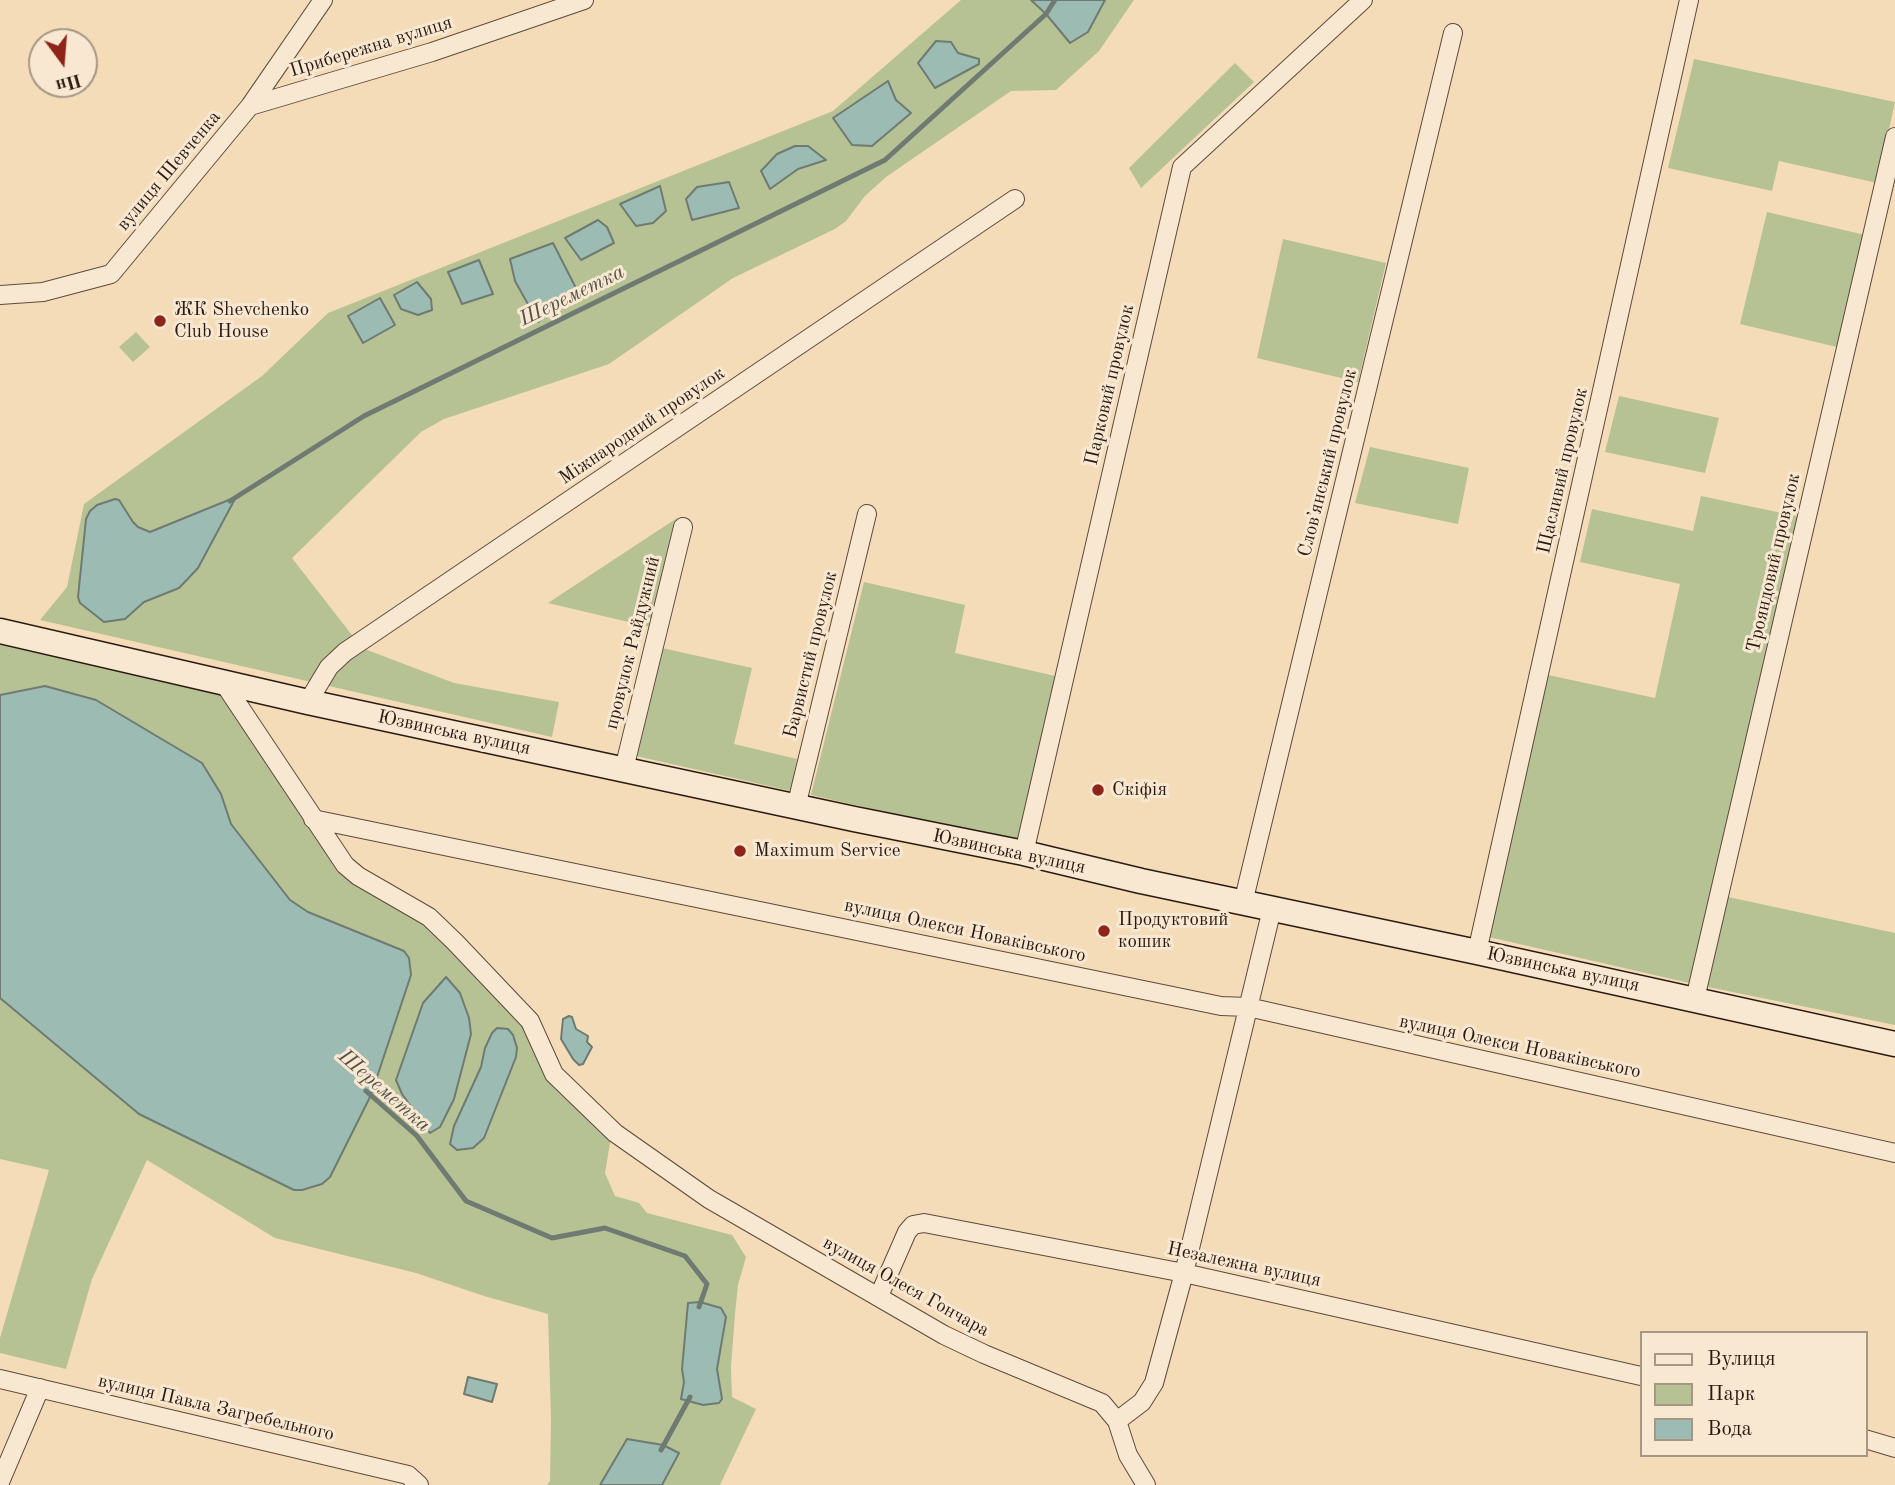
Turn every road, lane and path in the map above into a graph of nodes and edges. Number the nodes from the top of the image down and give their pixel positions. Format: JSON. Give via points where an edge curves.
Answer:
{"nodes":[{"id":1,"x":323,"y":0,"type":"edge"},
{"id":2,"x":584,"y":0,"type":"edge"},
{"id":3,"x":1363,"y":0,"type":"edge"},
{"id":4,"x":1689,"y":0,"type":"edge"},
{"id":5,"x":1453,"y":33,"type":"dead end"},
{"id":6,"x":250,"y":106,"type":"junction"},
{"id":7,"x":1895,"y":136,"type":"edge"},
{"id":8,"x":1015,"y":199,"type":"dead end"},
{"id":9,"x":0,"y":295,"type":"edge"},
{"id":10,"x":867,"y":514,"type":"dead end"},
{"id":11,"x":682,"y":527,"type":"dead end"},
{"id":12,"x":0,"y":631,"type":"edge"},
{"id":13,"x":223,"y":682,"type":"junction"},
{"id":14,"x":307,"y":702,"type":"junction"},
{"id":15,"x":624,"y":769,"type":"junction"},
{"id":16,"x":796,"y":807,"type":"junction"},
{"id":17,"x":313,"y":819,"type":"junction"},
{"id":18,"x":1024,"y":853,"type":"junction"},
{"id":19,"x":1243,"y":903,"type":"junction"},
{"id":20,"x":1272,"y":909,"type":"junction"},
{"id":21,"x":1477,"y":951,"type":"junction"},
{"id":22,"x":1695,"y":999,"type":"junction"},
{"id":23,"x":1248,"y":1007,"type":"junction"},
{"id":24,"x":1895,"y":1044,"type":"edge"},
{"id":25,"x":1895,"y":1153,"type":"edge"},
{"id":26,"x":1184,"y":1273,"type":"junction"},
{"id":27,"x":879,"y":1296,"type":"junction"},
{"id":28,"x":1640,"y":1376,"type":"edge"},
{"id":29,"x":0,"y":1379,"type":"edge"},
{"id":30,"x":40,"y":1388,"type":"junction"},
{"id":31,"x":1117,"y":1421,"type":"junction"},
{"id":32,"x":1867,"y":1440,"type":"edge"},
{"id":33,"x":1895,"y":1448,"type":"edge"},
{"id":34,"x":0,"y":1482,"type":"edge"},
{"id":35,"x":419,"y":1485,"type":"edge"},
{"id":36,"x":1146,"y":1485,"type":"edge"}],
"edges":[{"from":1,"to":6,"type":"street","name":"вулиця Шевченка"},
{"from":2,"to":6,"type":"street","name":"Прибережна вулиця","via":[[432,52]]},
{"from":3,"to":18,"type":"street","name":"Парковий провулок","via":[[1182,167]]},
{"from":4,"to":21,"type":"street","name":"Щасливий провулок"},
{"from":5,"to":19,"type":"street","name":"Словʼянський провулок"},
{"from":6,"to":9,"type":"street","name":"вулиця Шевченка","via":[[111,274],[43,292]]},
{"from":7,"to":22,"type":"street","name":"Трояндовий провулок"},
{"from":8,"to":14,"type":"street","name":"Міжнародний провулок","via":[[345,652],[329,667]]},
{"from":10,"to":16,"type":"street","name":"Барвистий провулок"},
{"from":11,"to":15,"type":"street","name":"провулок Райдужний"},
{"from":12,"to":13,"type":"main road","name":"Юзвинська вулиця"},
{"from":13,"to":14,"type":"main road","name":"Юзвинська вулиця"},
{"from":13,"to":17,"type":"street","name":"вулиця Олеся Гончара"},
{"from":14,"to":15,"type":"main road","name":"Юзвинська вулиця"},
{"from":15,"to":16,"type":"main road","name":"Юзвинська вулиця"},
{"from":16,"to":18,"type":"main road","name":"Юзвинська вулиця"},
{"from":17,"to":23,"type":"street","name":"вулиця Олекси Новаківського","via":[[1221,1006]]},
{"from":17,"to":27,"type":"street","name":"вулиця Олеся Гончара","via":[[352,872],[429,917],[525,1013],[554,1074],[615,1133],[709,1199]]},
{"from":18,"to":19,"type":"main road","name":"Юзвинська вулиця"},
{"from":19,"to":20,"type":"main road","name":"Юзвинська вулиця"},
{"from":20,"to":21,"type":"main road","name":"Юзвинська вулиця"},
{"from":20,"to":23,"type":"street"},
{"from":21,"to":22,"type":"main road","name":"Юзвинська вулиця"},
{"from":22,"to":24,"type":"main road","name":"Юзвинська вулиця"},
{"from":23,"to":25,"type":"street","name":"вулиця Олекси Новаківського"},
{"from":23,"to":26,"type":"street"},
{"from":26,"to":27,"type":"street","name":"Незалежна вулиця","via":[[924,1223],[907,1232]]},
{"from":26,"to":28,"type":"street","name":"Незалежна вулиця"},
{"from":26,"to":31,"type":"street","via":[[1154,1383],[1142,1402]]},
{"from":27,"to":31,"type":"street","name":"вулиця Олеся Гончара","via":[[965,1346],[1094,1399]]},
{"from":29,"to":30,"type":"street","name":"вулиця Павла Загребельного"},
{"from":30,"to":34,"type":"street"},
{"from":30,"to":35,"type":"street","name":"вулиця Павла Загребельного","via":[[408,1475]]},
{"from":31,"to":36,"type":"street","via":[[1128,1455]]},
{"from":32,"to":33,"type":"street"}]}
